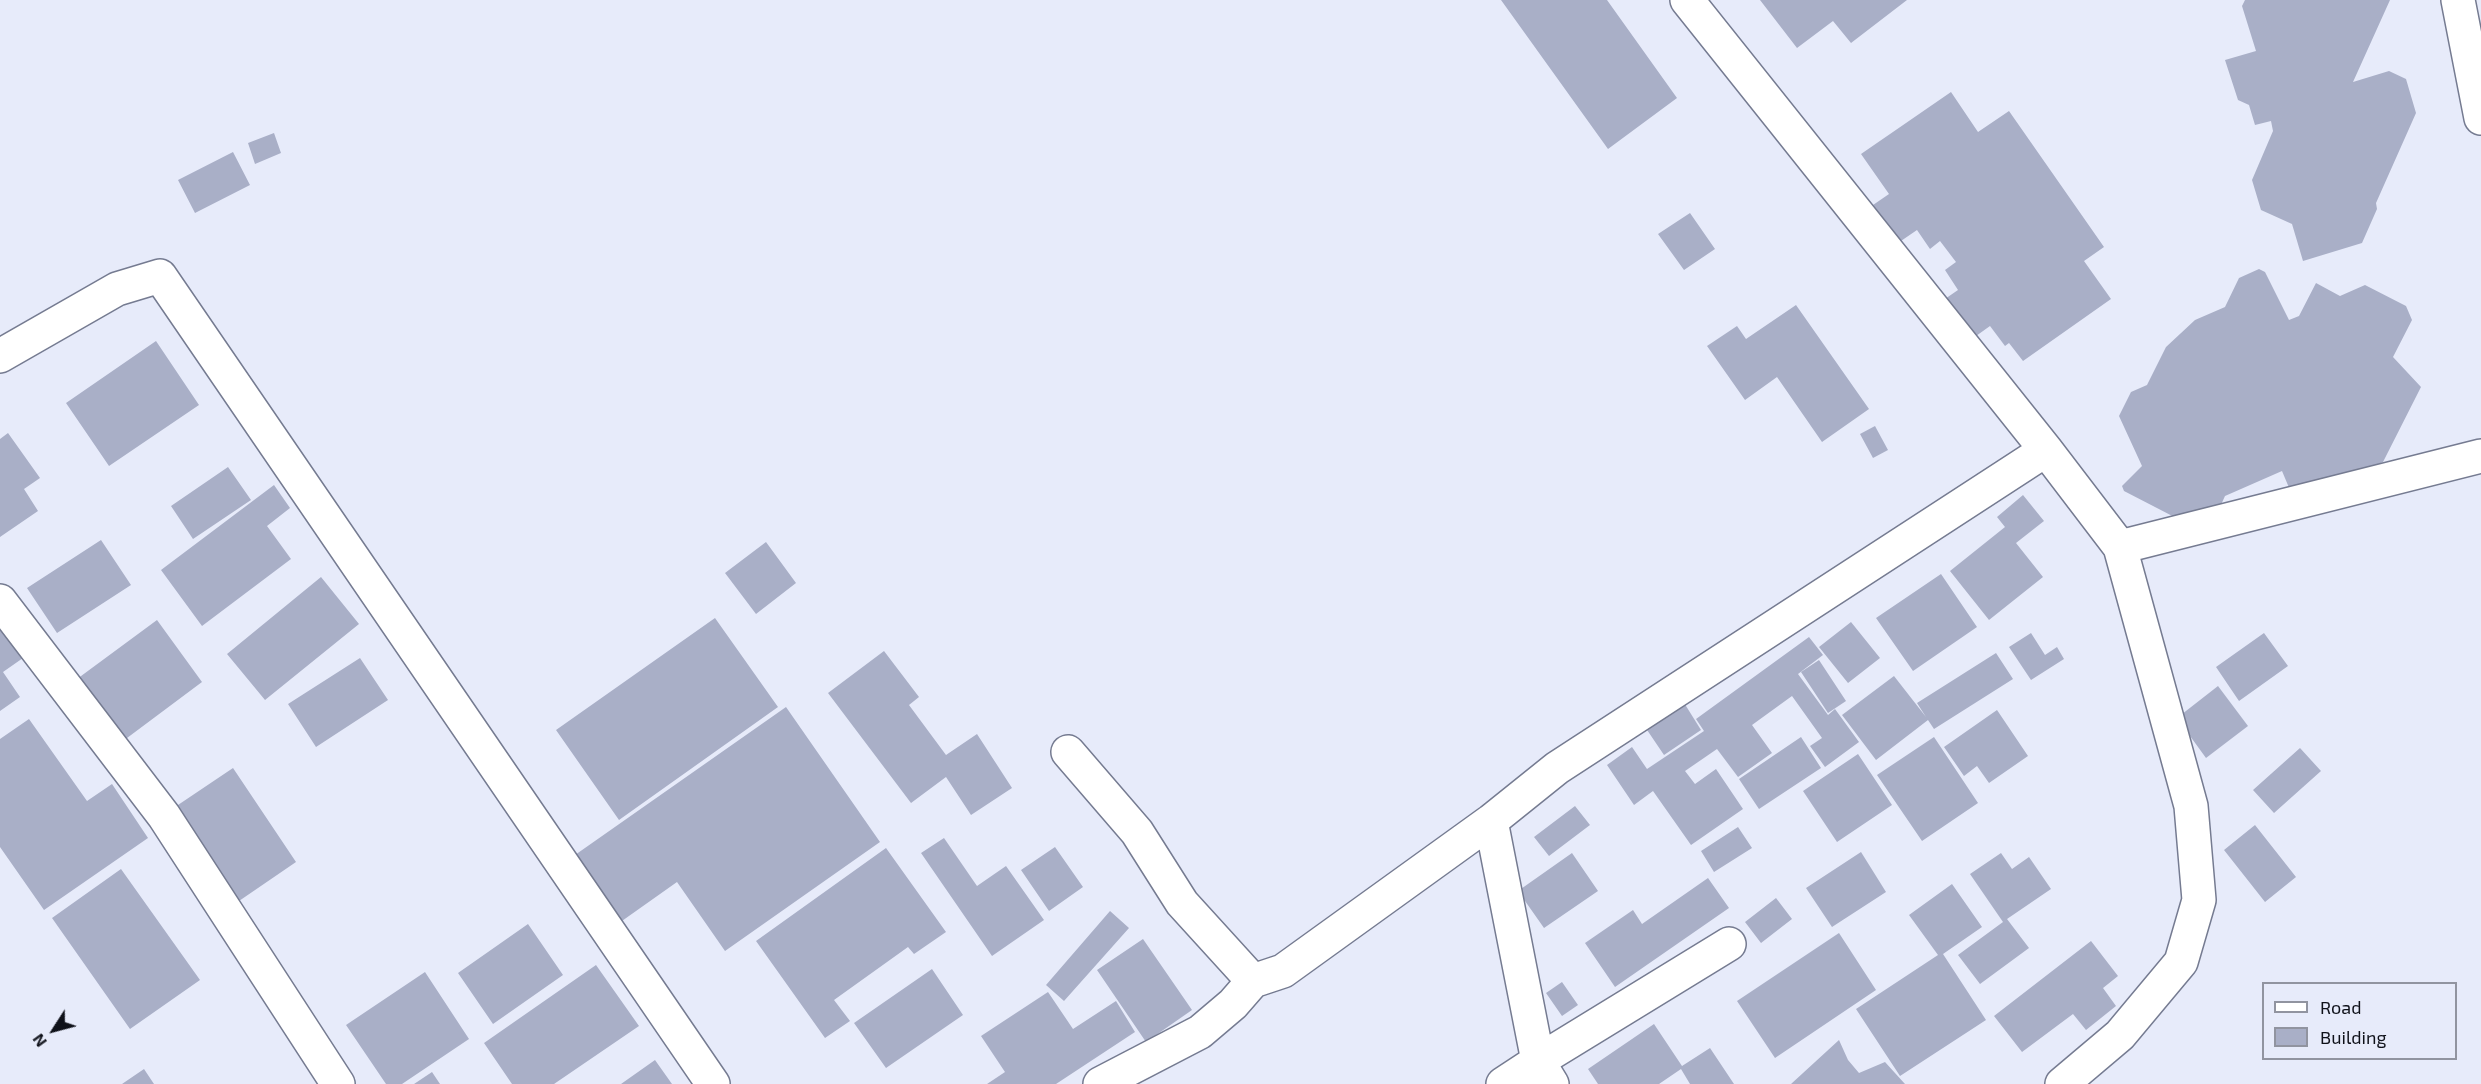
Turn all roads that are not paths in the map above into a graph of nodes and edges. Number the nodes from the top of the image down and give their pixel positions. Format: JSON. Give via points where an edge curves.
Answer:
{"nodes":[{"id":1,"x":1687,"y":0,"type":"edge"},
{"id":2,"x":2458,"y":0,"type":"edge"},
{"id":3,"x":2481,"y":118,"type":"edge"},
{"id":4,"x":0,"y":356,"type":"edge"},
{"id":5,"x":2046,"y":450,"type":"junction"},
{"id":6,"x":2481,"y":456,"type":"edge"},
{"id":7,"x":2120,"y":548,"type":"junction"},
{"id":8,"x":0,"y":601,"type":"edge"},
{"id":9,"x":1068,"y":752,"type":"dead end"},
{"id":10,"x":1491,"y":820,"type":"junction"},
{"id":11,"x":1729,"y":944,"type":"dead end"},
{"id":12,"x":1253,"y":981,"type":"junction"},
{"id":13,"x":1545,"y":1072,"type":"edge"},
{"id":14,"x":338,"y":1084,"type":"edge"},
{"id":15,"x":713,"y":1084,"type":"edge"},
{"id":16,"x":1100,"y":1084,"type":"edge"},
{"id":17,"x":1503,"y":1084,"type":"edge"},
{"id":18,"x":2062,"y":1084,"type":"edge"}],
"edges":[{"from":1,"to":5,"type":"street"},
{"from":2,"to":3,"type":"street"},
{"from":4,"to":15,"type":"street","via":[[117,289],[160,276]]},
{"from":5,"to":7,"type":"street"},
{"from":5,"to":10,"type":"street","via":[[1567,761]]},
{"from":6,"to":7,"type":"street"},
{"from":7,"to":18,"type":"street","via":[[2191,806],[2199,900],[2181,962],[2120,1035]]},
{"from":8,"to":14,"type":"street","via":[[164,816]]},
{"from":9,"to":12,"type":"street","via":[[1137,832],[1182,903]]},
{"from":10,"to":12,"type":"street","via":[[1283,971]]},
{"from":10,"to":13,"type":"street"},
{"from":11,"to":13,"type":"street"},
{"from":12,"to":16,"type":"street","via":[[1200,1032]]},
{"from":13,"to":17,"type":"street"}]}
